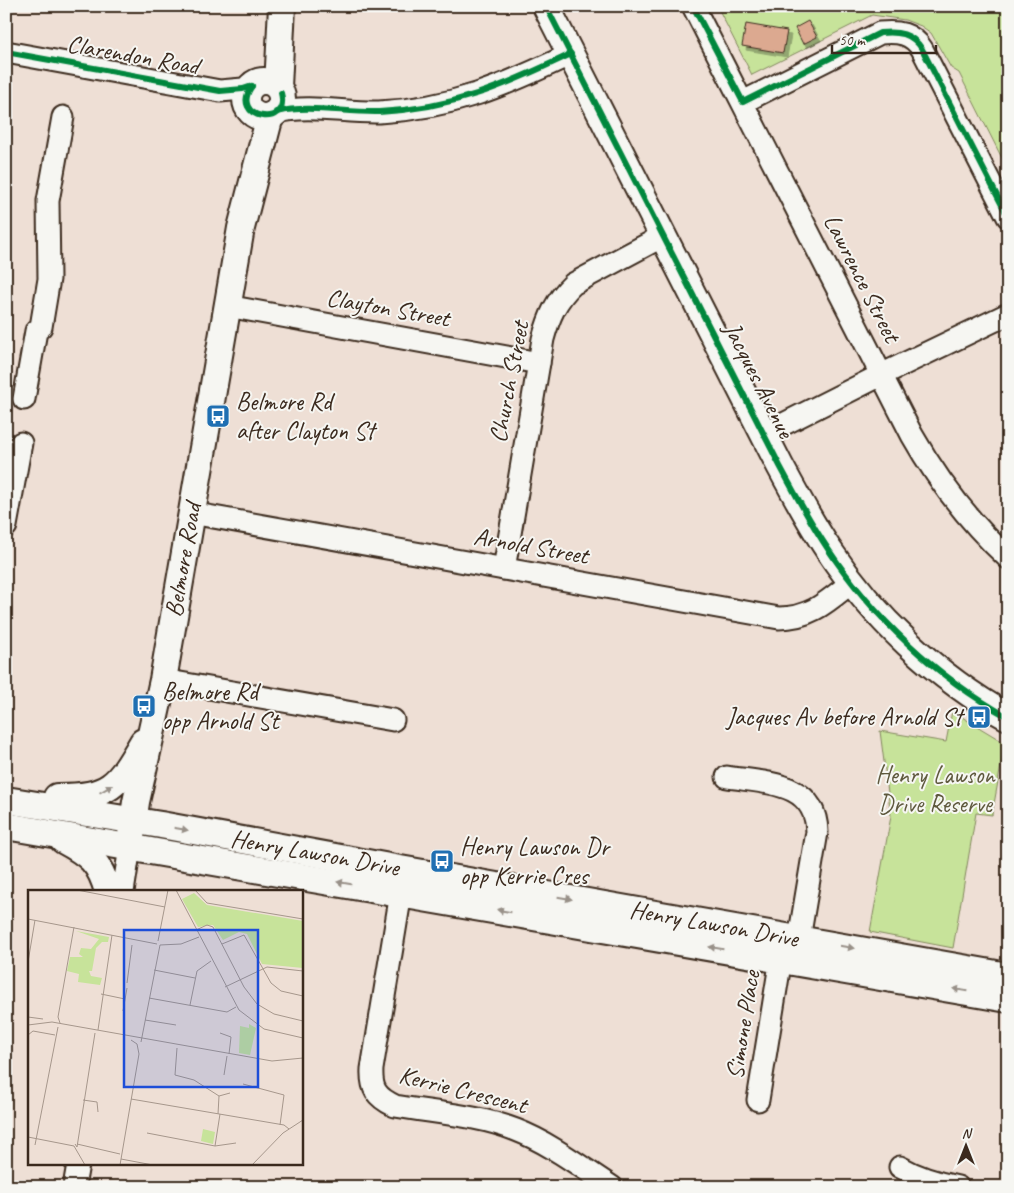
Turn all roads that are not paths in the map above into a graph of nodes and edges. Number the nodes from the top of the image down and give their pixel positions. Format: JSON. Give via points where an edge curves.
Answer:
{"nodes":[{"id":1,"x":278,"y":6,"type":"edge"},
{"id":2,"x":282,"y":6,"type":"edge"},
{"id":3,"x":546,"y":6,"type":"edge"},
{"id":4,"x":694,"y":6,"type":"edge"},
{"id":5,"x":6,"y":52,"type":"edge"},
{"id":6,"x":571,"y":54,"type":"junction"},
{"id":7,"x":264,"y":100,"type":"junction"},
{"id":8,"x":743,"y":102,"type":"junction"},
{"id":9,"x":62,"y":117,"type":"dead end"},
{"id":10,"x":1008,"y":217,"type":"edge"},
{"id":11,"x":664,"y":236,"type":"junction"},
{"id":12,"x":228,"y":306,"type":"junction"},
{"id":13,"x":1008,"y":314,"type":"edge"},
{"id":14,"x":539,"y":363,"type":"junction"},
{"id":15,"x":881,"y":375,"type":"junction"},
{"id":16,"x":24,"y":399,"type":"dead end"},
{"id":17,"x":764,"y":434,"type":"junction"},
{"id":18,"x":21,"y":443,"type":"dead end"},
{"id":19,"x":191,"y":513,"type":"junction"},
{"id":20,"x":7,"y":522,"type":"edge"},
{"id":21,"x":1008,"y":558,"type":"edge"},
{"id":22,"x":504,"y":569,"type":"junction"},
{"id":23,"x":852,"y":582,"type":"junction"},
{"id":24,"x":162,"y":680,"type":"junction"},
{"id":25,"x":1008,"y":718,"type":"edge"},
{"id":26,"x":155,"y":720,"type":"junction"},
{"id":27,"x":393,"y":720,"type":"dead end"},
{"id":28,"x":727,"y":777,"type":"dead end"},
{"id":29,"x":6,"y":799,"type":"edge"},
{"id":30,"x":133,"y":820,"type":"junction"},
{"id":31,"x":6,"y":826,"type":"edge"},
{"id":32,"x":53,"y":834,"type":"junction"},
{"id":33,"x":130,"y":847,"type":"junction"},
{"id":34,"x":107,"y":890,"type":"edge"},
{"id":35,"x":123,"y":890,"type":"edge"},
{"id":36,"x":401,"y":893,"type":"junction"},
{"id":37,"x":799,"y":939,"type":"junction"},
{"id":38,"x":781,"y":958,"type":"junction"},
{"id":39,"x":1008,"y":976,"type":"edge"},
{"id":40,"x":1008,"y":999,"type":"edge"},
{"id":41,"x":758,"y":1100,"type":"dead end"},
{"id":42,"x":78,"y":1166,"type":"edge"},
{"id":43,"x":900,"y":1167,"type":"dead end"},
{"id":44,"x":74,"y":1187,"type":"edge"},
{"id":45,"x":612,"y":1187,"type":"edge"},
{"id":46,"x":958,"y":1187,"type":"edge"}],
"edges":[{"from":1,"to":7,"type":"main road","name":"Belmore Road"},
{"from":2,"to":7,"type":"main road","name":"Belmore Road"},
{"from":3,"to":6,"type":"main road","name":"Jacques Avenue"},
{"from":4,"to":8,"type":"street","name":"Lawrence Street"},
{"from":5,"to":7,"type":"street","name":"Clarendon Road"},
{"from":6,"to":7,"type":"street","name":"Clarendon Road","via":[[489,91],[435,106],[378,112],[346,111],[313,108],[290,99]]},
{"from":6,"to":11,"type":"main road","name":"Jacques Avenue"},
{"from":7,"to":12,"type":"main road","name":"Belmore Road"},
{"from":8,"to":10,"type":"street","via":[[880,33],[910,35],[922,49]]},
{"from":8,"to":15,"type":"street","name":"Lawrence Street"},
{"from":9,"to":16,"type":"street","via":[[48,201],[48,289],[41,327],[36,331]]},
{"from":11,"to":14,"type":"street","name":"Church Street","via":[[564,292],[547,324]]},
{"from":11,"to":17,"type":"main road","name":"Jacques Avenue"},
{"from":12,"to":14,"type":"street","name":"Clayton Street"},
{"from":12,"to":19,"type":"main road","name":"Belmore Road"},
{"from":13,"to":15,"type":"street"},
{"from":14,"to":22,"type":"street","name":"Church Street"},
{"from":15,"to":17,"type":"street"},
{"from":15,"to":21,"type":"street","name":"Lawrence Street","via":[[936,475],[964,512]]},
{"from":17,"to":23,"type":"main road","name":"Jacques Avenue","via":[[802,507]]},
{"from":18,"to":20,"type":"street"},
{"from":19,"to":22,"type":"street","name":"Arnold Street"},
{"from":19,"to":24,"type":"main road","name":"Belmore Road"},
{"from":22,"to":23,"type":"street","name":"Arnold Street","via":[[779,618],[810,612]]},
{"from":23,"to":25,"type":"main road","name":"Jacques Avenue","via":[[929,662]]},
{"from":24,"to":26,"type":"main road","name":"Belmore Road"},
{"from":24,"to":27,"type":"street"},
{"from":29,"to":26,"type":"main road","one_way":true,"via":[[86,796],[106,790],[123,775]]},
{"from":26,"to":30,"type":"main road","name":"Belmore Road"},
{"from":28,"to":37,"type":"street","via":[[793,790],[809,803],[814,812],[817,832]]},
{"from":29,"to":30,"type":"main road","name":"Henry Lawson Drive"},
{"from":30,"to":33,"type":"main road","name":"Belmore Road"},
{"from":30,"to":37,"type":"main road","name":"Henry Lawson Drive","one_way":true},
{"from":31,"to":32,"type":"main road","name":"Henry Lawson Drive"},
{"from":32,"to":33,"type":"main road","name":"Henry Lawson Drive"},
{"from":32,"to":34,"type":"main road","via":[[75,846],[98,865]]},
{"from":33,"to":35,"type":"street","name":"Belmore Road"},
{"from":36,"to":33,"type":"main road","name":"Henry Lawson Drive","one_way":true},
{"from":38,"to":36,"type":"main road","name":"Henry Lawson Drive","one_way":true},
{"from":36,"to":45,"type":"street","name":"Kerrie Crescent","via":[[370,1097],[395,1106],[515,1129],[547,1145]]},
{"from":37,"to":39,"type":"main road","name":"Henry Lawson Drive","one_way":true},
{"from":40,"to":38,"type":"main road","name":"Henry Lawson Drive","one_way":true},
{"from":38,"to":41,"type":"street","name":"Simone Place"},
{"from":42,"to":44,"type":"street"},
{"from":43,"to":46,"type":"street","via":[[925,1180]]}]}
